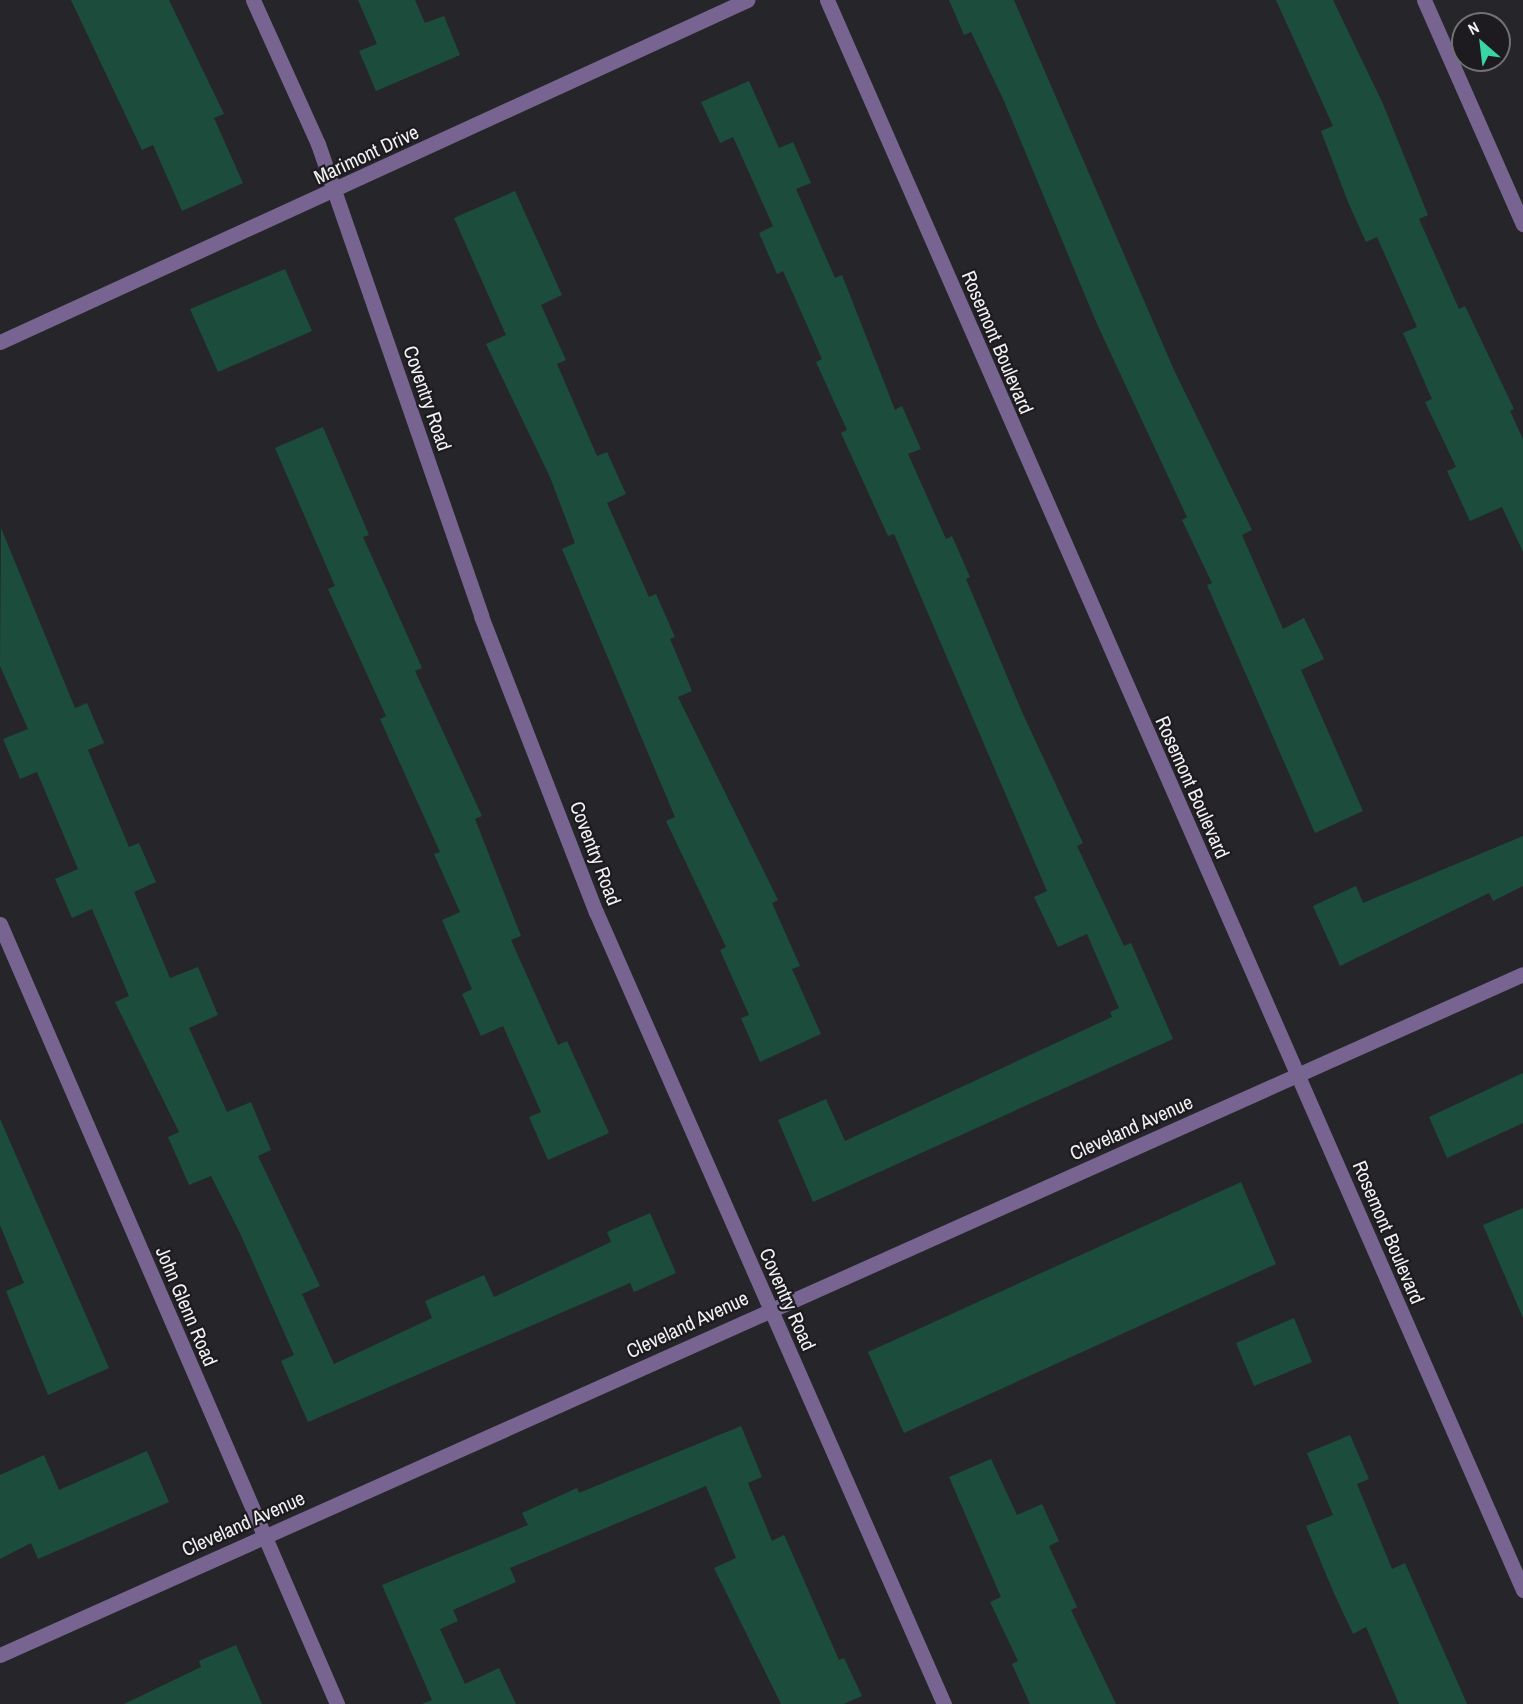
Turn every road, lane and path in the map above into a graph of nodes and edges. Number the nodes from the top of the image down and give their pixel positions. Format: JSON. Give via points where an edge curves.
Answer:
{"nodes":[{"id":1,"x":253,"y":0,"type":"edge"},
{"id":2,"x":747,"y":0,"type":"edge"},
{"id":3,"x":827,"y":0,"type":"edge"},
{"id":4,"x":1424,"y":0,"type":"edge"},
{"id":5,"x":334,"y":192,"type":"junction"},
{"id":6,"x":1523,"y":224,"type":"edge"},
{"id":7,"x":0,"y":342,"type":"edge"},
{"id":8,"x":0,"y":924,"type":"edge"},
{"id":9,"x":1523,"y":974,"type":"edge"},
{"id":10,"x":1298,"y":1076,"type":"junction"},
{"id":11,"x":770,"y":1310,"type":"junction"},
{"id":12,"x":263,"y":1537,"type":"junction"},
{"id":13,"x":1523,"y":1590,"type":"edge"},
{"id":14,"x":0,"y":1655,"type":"edge"},
{"id":15,"x":337,"y":1704,"type":"edge"},
{"id":16,"x":944,"y":1704,"type":"edge"}],
"edges":[{"from":1,"to":5,"type":"street","name":"Coventry Road"},
{"from":2,"to":5,"type":"street","name":"Marimont Drive"},
{"from":3,"to":10,"type":"street","name":"Rosemont Boulevard"},
{"from":4,"to":6,"type":"street"},
{"from":5,"to":7,"type":"street","name":"Marimont Drive"},
{"from":5,"to":11,"type":"street","name":"Coventry Road","via":[[481,616],[596,912]]},
{"from":8,"to":12,"type":"street","name":"John Glenn Road"},
{"from":9,"to":10,"type":"street","name":"Cleveland Avenue"},
{"from":10,"to":11,"type":"street","name":"Cleveland Avenue"},
{"from":10,"to":13,"type":"street","name":"Rosemont Boulevard"},
{"from":11,"to":12,"type":"street","name":"Cleveland Avenue"},
{"from":11,"to":16,"type":"street","name":"Coventry Road"},
{"from":12,"to":14,"type":"street","name":"Cleveland Avenue"},
{"from":12,"to":15,"type":"street","name":"John Glenn Road"}]}
